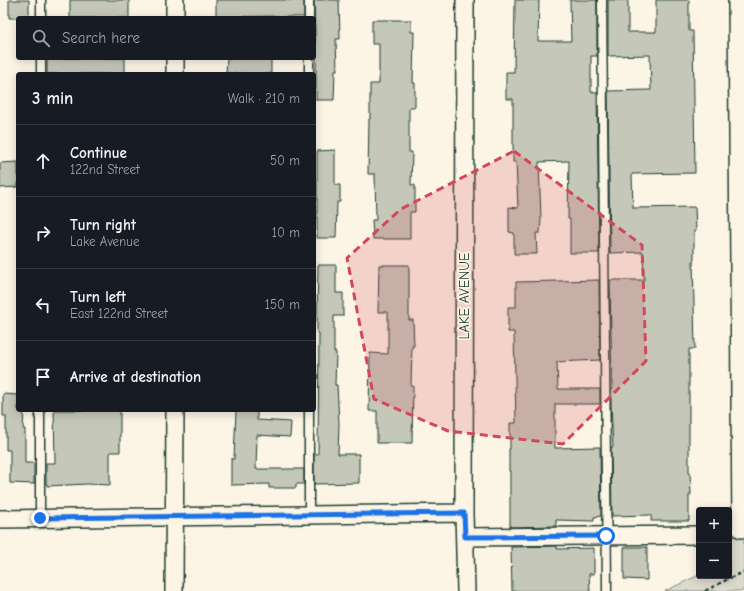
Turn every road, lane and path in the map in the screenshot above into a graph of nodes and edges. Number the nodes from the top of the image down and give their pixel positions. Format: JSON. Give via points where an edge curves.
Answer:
{"nodes":[{"id":1,"x":41,"y":0,"type":"edge"},
{"id":2,"x":175,"y":0,"type":"edge"},
{"id":3,"x":309,"y":0,"type":"edge"},
{"id":4,"x":465,"y":0,"type":"edge"},
{"id":5,"x":602,"y":0,"type":"edge"},
{"id":6,"x":737,"y":0,"type":"edge"},
{"id":7,"x":41,"y":16,"type":"edge"},
{"id":8,"x":175,"y":16,"type":"edge"},
{"id":9,"x":309,"y":16,"type":"edge"},
{"id":10,"x":41,"y":60,"type":"edge"},
{"id":11,"x":175,"y":60,"type":"edge"},
{"id":12,"x":309,"y":60,"type":"edge"},
{"id":13,"x":41,"y":72,"type":"edge"},
{"id":14,"x":175,"y":72,"type":"edge"},
{"id":15,"x":309,"y":72,"type":"edge"},
{"id":16,"x":40,"y":412,"type":"edge"},
{"id":17,"x":175,"y":412,"type":"edge"},
{"id":18,"x":309,"y":412,"type":"edge"},
{"id":19,"x":464,"y":513,"type":"junction"},
{"id":20,"x":309,"y":515,"type":"junction"},
{"id":21,"x":175,"y":517,"type":"junction"},
{"id":22,"x":40,"y":518,"type":"junction"},
{"id":23,"x":0,"y":519,"type":"edge"},
{"id":24,"x":738,"y":530,"type":"edge"},
{"id":25,"x":696,"y":534,"type":"edge"},
{"id":26,"x":606,"y":536,"type":"junction"},
{"id":27,"x":465,"y":537,"type":"junction"},
{"id":28,"x":744,"y":572,"type":"edge"},
{"id":29,"x":174,"y":591,"type":"edge"},
{"id":30,"x":466,"y":591,"type":"edge"},
{"id":31,"x":607,"y":591,"type":"edge"},
{"id":32,"x":705,"y":591,"type":"edge"}],
"edges":[{"from":1,"to":7,"type":"lane"},
{"from":2,"to":8,"type":"street"},
{"from":3,"to":9,"type":"lane"},
{"from":4,"to":19,"type":"street","name":"LAKE AVENUE"},
{"from":5,"to":26,"type":"lane"},
{"from":6,"to":24,"type":"street"},
{"from":10,"to":13,"type":"lane"},
{"from":11,"to":14,"type":"street"},
{"from":12,"to":15,"type":"lane"},
{"from":16,"to":22,"type":"lane"},
{"from":17,"to":21,"type":"street"},
{"from":18,"to":20,"type":"lane"},
{"from":19,"to":20,"type":"street"},
{"from":19,"to":27,"type":"street","name":"LAKE AVENUE"},
{"from":20,"to":21,"type":"street"},
{"from":21,"to":22,"type":"street"},
{"from":21,"to":29,"type":"street"},
{"from":22,"to":23,"type":"street"},
{"from":25,"to":26,"type":"street"},
{"from":26,"to":27,"type":"street"},
{"from":26,"to":31,"type":"lane"},
{"from":27,"to":30,"type":"street","name":"LAKE AVENUE"},
{"from":28,"to":32,"type":"path"}]}
